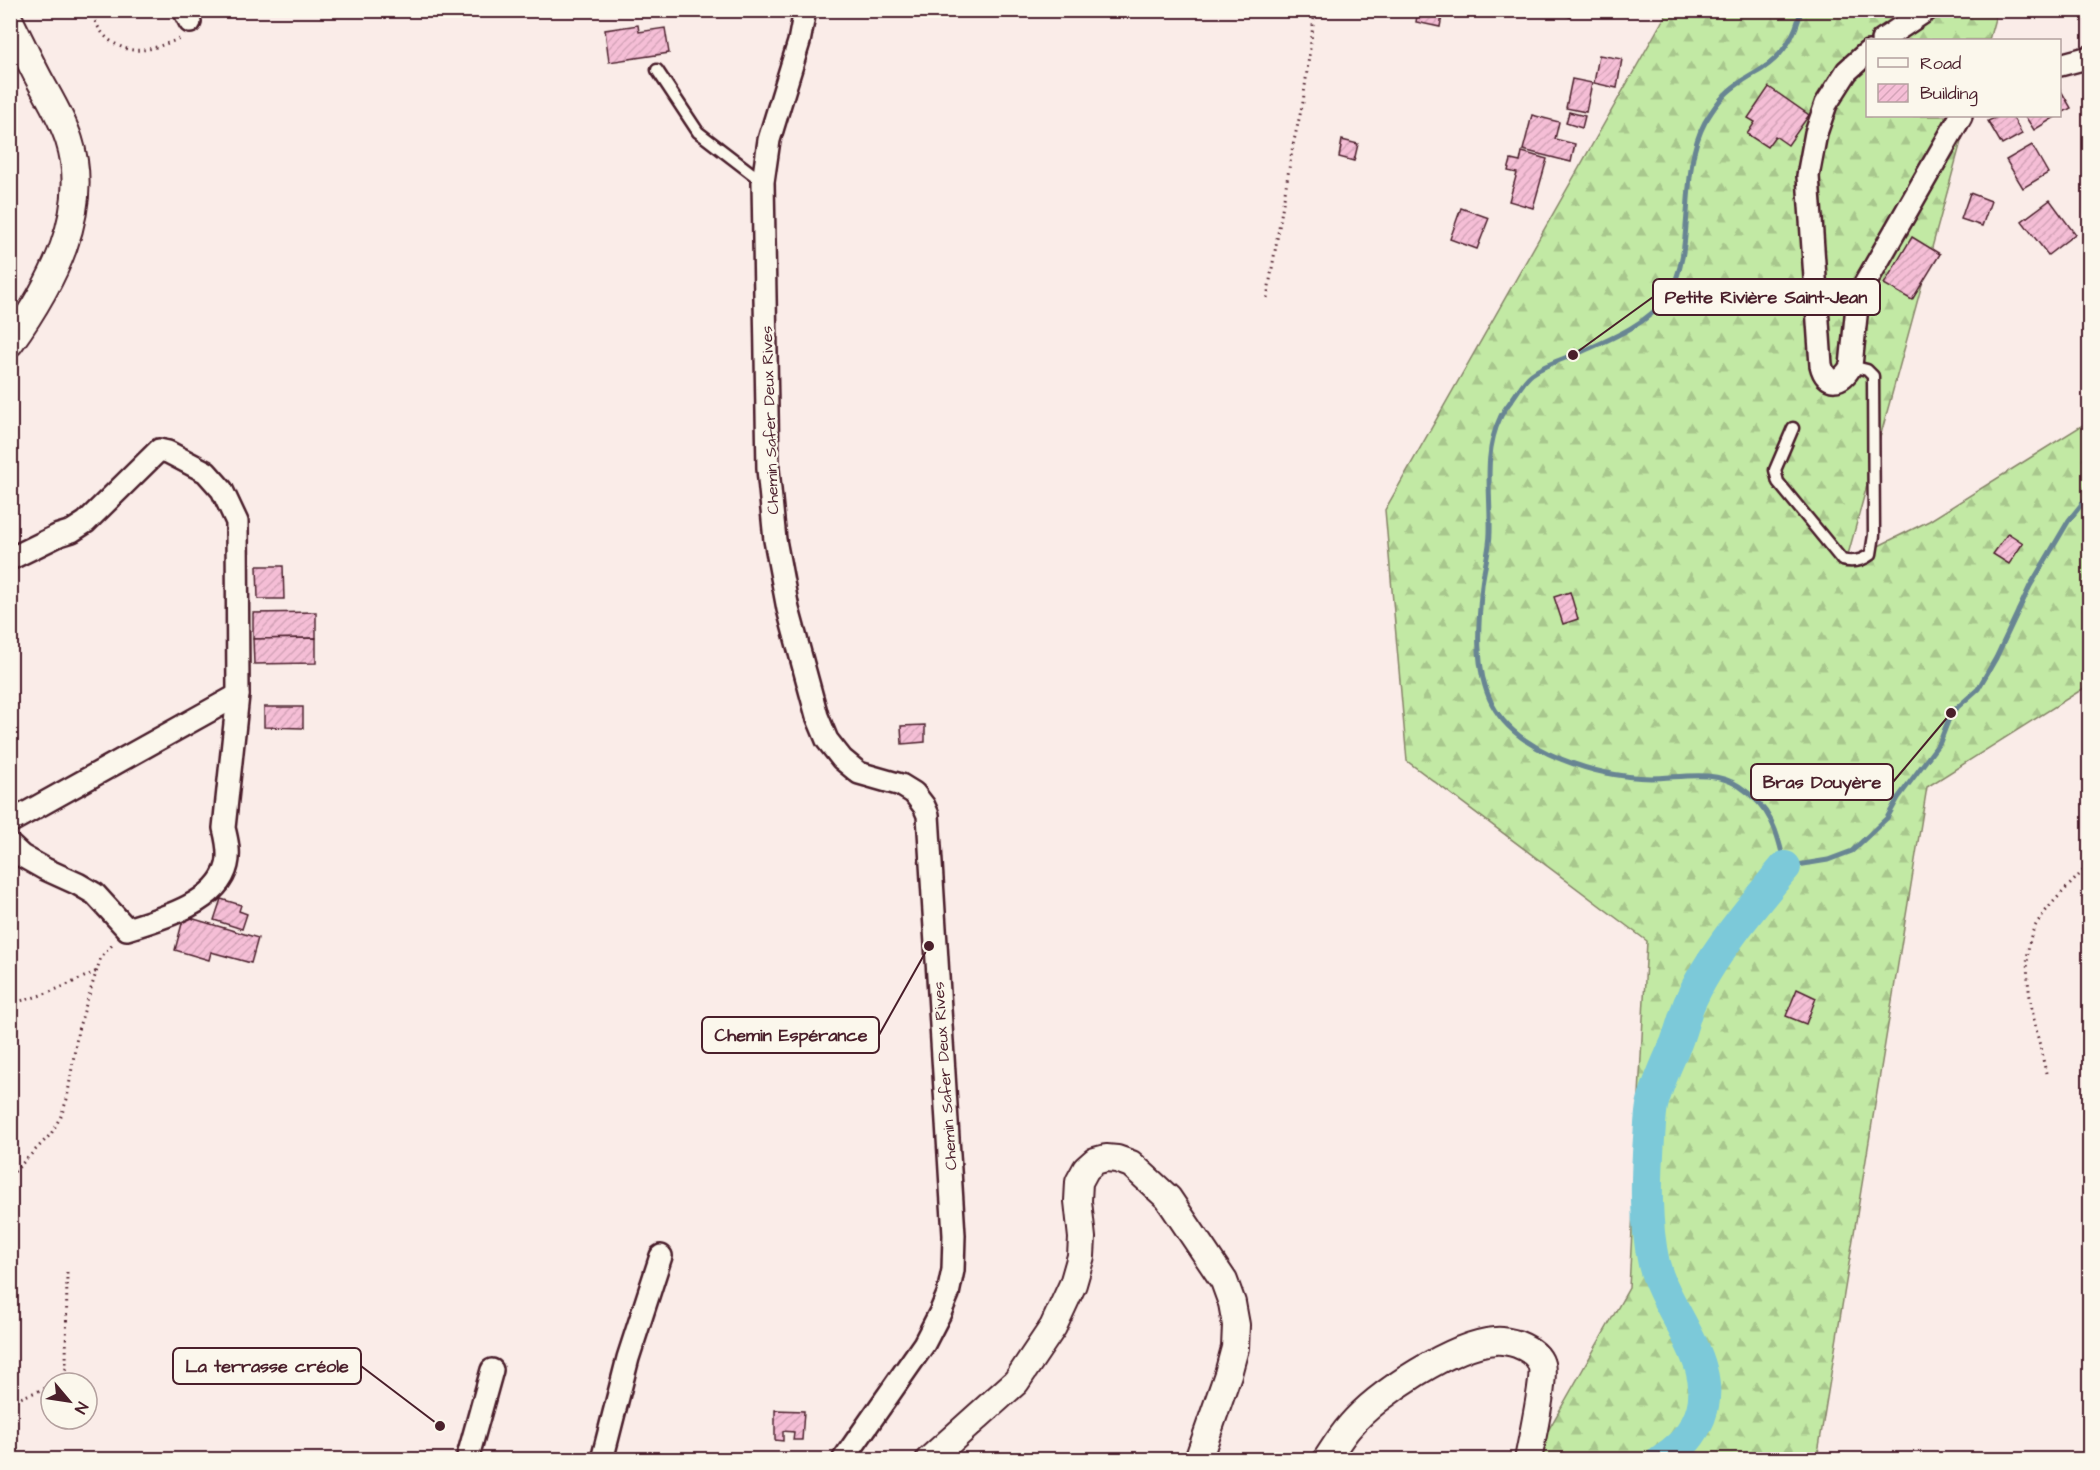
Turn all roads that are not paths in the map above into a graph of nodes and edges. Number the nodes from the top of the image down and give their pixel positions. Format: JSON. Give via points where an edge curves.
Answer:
{"nodes":[{"id":1,"x":805,"y":10,"type":"edge"},
{"id":2,"x":1927,"y":10,"type":"edge"},
{"id":3,"x":10,"y":21,"type":"edge"},
{"id":4,"x":1884,"y":39,"type":"edge"},
{"id":5,"x":1866,"y":54,"type":"edge"},
{"id":6,"x":2090,"y":57,"type":"edge"},
{"id":7,"x":2061,"y":65,"type":"edge"},
{"id":8,"x":657,"y":70,"type":"dead end"},
{"id":9,"x":1960,"y":117,"type":"edge"},
{"id":10,"x":763,"y":182,"type":"junction"},
{"id":11,"x":10,"y":343,"type":"edge"},
{"id":12,"x":1851,"y":366,"type":"junction"},
{"id":13,"x":1793,"y":428,"type":"dead end"},
{"id":14,"x":10,"y":559,"type":"edge"},
{"id":15,"x":238,"y":695,"type":"junction"},
{"id":16,"x":10,"y":822,"type":"edge"},
{"id":17,"x":10,"y":845,"type":"edge"},
{"id":18,"x":661,"y":1256,"type":"dead end"},
{"id":19,"x":492,"y":1370,"type":"dead end"},
{"id":20,"x":467,"y":1460,"type":"edge"},
{"id":21,"x":602,"y":1460,"type":"edge"},
{"id":22,"x":843,"y":1460,"type":"edge"},
{"id":23,"x":929,"y":1460,"type":"edge"},
{"id":24,"x":1198,"y":1460,"type":"edge"},
{"id":25,"x":1326,"y":1460,"type":"edge"},
{"id":26,"x":1528,"y":1460,"type":"edge"}],
"edges":[{"from":1,"to":10,"type":"street","name":"Chemin Safer Deux Rives","via":[[769,140]]},
{"from":2,"to":4,"type":"street"},
{"from":3,"to":11,"type":"street","via":[[61,117],[70,142],[76,181],[70,224],[60,255],[31,314]]},
{"from":5,"to":12,"type":"street","via":[[1847,71],[1826,104],[1808,176],[1823,374],[1837,381],[1848,374]]},
{"from":6,"to":7,"type":"street"},
{"from":8,"to":10,"type":"lane","via":[[698,132]]},
{"from":9,"to":12,"type":"street","via":[[1858,296]]},
{"from":10,"to":22,"type":"street","name":"Chemin Safer Deux Rives","via":[[768,469],[775,540],[788,609],[827,740],[859,773],[901,785],[914,793],[928,815],[953,1270],[944,1304],[924,1344]]},
{"from":12,"to":13,"type":"lane","via":[[1873,376],[1874,535],[1871,554],[1865,559],[1842,560],[1778,482],[1775,470]]},
{"from":14,"to":15,"type":"street","via":[[86,522],[159,450],[206,472],[222,490],[237,522]]},
{"from":15,"to":16,"type":"street"},
{"from":15,"to":17,"type":"street","via":[[224,828],[228,857],[224,875],[196,903],[128,929],[94,894],[45,869]]},
{"from":18,"to":21,"type":"street","via":[[628,1358]]},
{"from":19,"to":20,"type":"street"},
{"from":23,"to":24,"type":"street","via":[[1016,1382],[1053,1327],[1081,1257],[1079,1182],[1095,1161],[1106,1158],[1131,1164],[1168,1198],[1224,1281],[1232,1303],[1235,1348]]},
{"from":25,"to":26,"type":"street","via":[[1350,1426],[1406,1381],[1463,1349],[1496,1341],[1525,1347],[1535,1354],[1543,1368]]}]}
